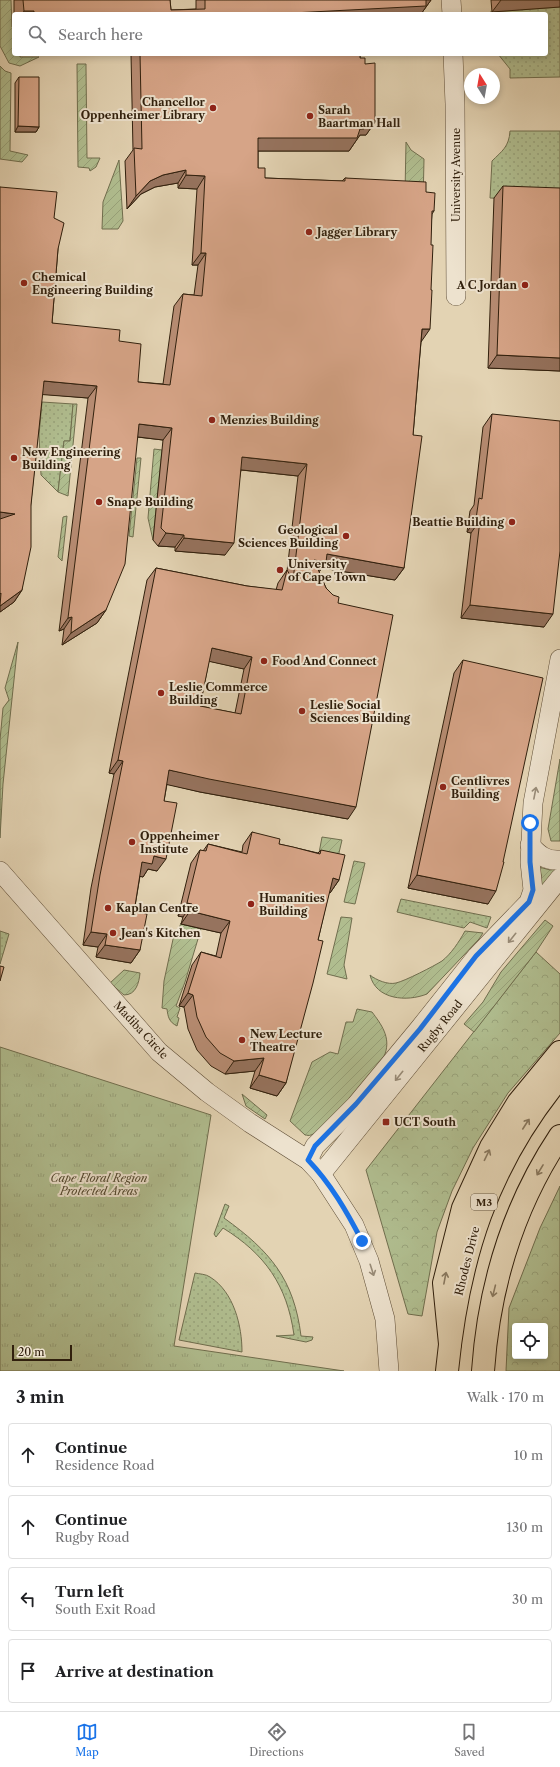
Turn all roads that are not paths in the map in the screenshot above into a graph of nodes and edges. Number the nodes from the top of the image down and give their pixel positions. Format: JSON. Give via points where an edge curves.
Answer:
{"nodes":[{"id":1,"x":451,"y":0,"type":"edge"},
{"id":2,"x":452,"y":12,"type":"edge"},
{"id":3,"x":453,"y":56,"type":"edge"},
{"id":4,"x":456,"y":296,"type":"dead end"},
{"id":5,"x":560,"y":659,"type":"edge"},
{"id":6,"x":530,"y":845,"type":"junction"},
{"id":7,"x":560,"y":860,"type":"edge"},
{"id":8,"x":0,"y":871,"type":"edge"},
{"id":9,"x":560,"y":878,"type":"edge"},
{"id":10,"x":560,"y":1052,"type":"edge"},
{"id":11,"x":560,"y":1077,"type":"edge"},
{"id":12,"x":560,"y":1136,"type":"edge"},
{"id":13,"x":308,"y":1160,"type":"junction"},
{"id":14,"x":321,"y":1174,"type":"junction"},
{"id":15,"x":450,"y":1344,"type":"junction"},
{"id":16,"x":389,"y":1371,"type":"edge"},
{"id":17,"x":447,"y":1371,"type":"edge"},
{"id":18,"x":483,"y":1371,"type":"edge"}],
"edges":[{"from":1,"to":2,"type":"street"},
{"from":3,"to":4,"type":"street","name":"University Avenue"},
{"from":6,"to":5,"type":"street","name":"Rugby Road","one_way":true,"via":[[532,803]]},
{"from":6,"to":7,"type":"street","via":[[543,857]]},
{"from":6,"to":13,"type":"street","name":"Rugby Road","via":[[533,890],[529,902],[476,956],[420,1029],[356,1104],[315,1146]]},
{"from":8,"to":13,"type":"street","name":"Madiba Circle","via":[[159,1052],[207,1092]]},
{"from":9,"to":14,"type":"street","name":"Rugby Road","one_way":true},
{"from":15,"to":10,"type":"highway","one_way":true,"via":[[444,1283],[463,1208],[491,1147],[518,1103]]},
{"from":15,"to":11,"type":"highway","name":"Rhodes Drive","number":"M3","one_way":true,"via":[[459,1288],[481,1209],[514,1143]]},
{"from":12,"to":18,"type":"highway","one_way":true,"via":[[518,1214],[502,1258],[492,1296]]},
{"from":13,"to":14,"type":"street","name":"Madiba Circle"},
{"from":14,"to":16,"type":"street","name":"Madiba Circle","one_way":true,"via":[[354,1224],[369,1261],[385,1319]]},
{"from":15,"to":17,"type":"highway","name":"Rhodes Drive","number":"M3"}]}
